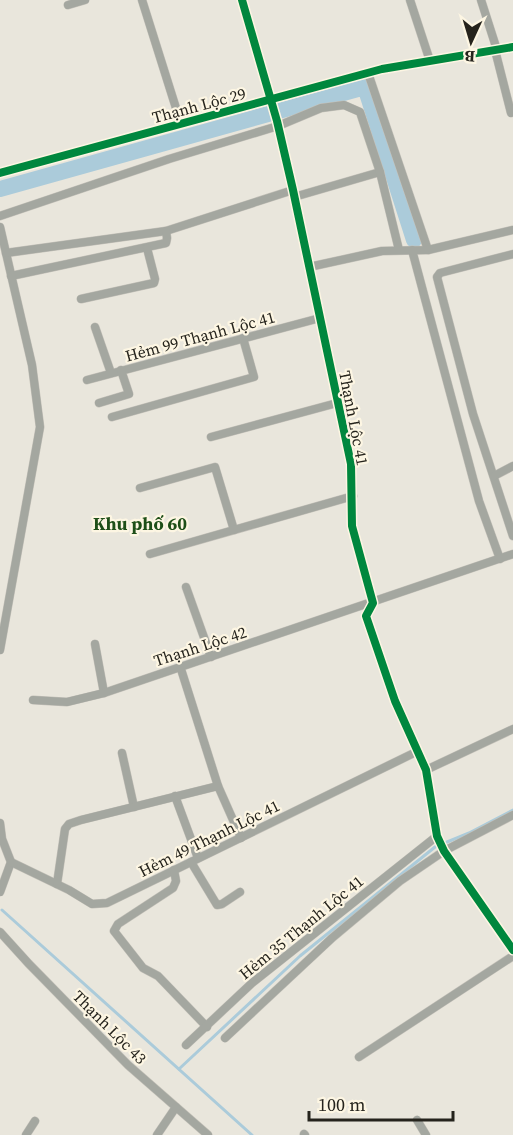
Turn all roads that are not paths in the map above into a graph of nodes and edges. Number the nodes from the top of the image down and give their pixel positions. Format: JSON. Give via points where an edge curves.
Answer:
{"nodes":[{"id":1,"x":85,"y":0,"type":"edge"},
{"id":2,"x":142,"y":0,"type":"edge"},
{"id":3,"x":242,"y":0,"type":"edge"},
{"id":4,"x":410,"y":0,"type":"edge"},
{"id":5,"x":481,"y":0,"type":"edge"},
{"id":6,"x":68,"y":5,"type":"dead end"},
{"id":7,"x":513,"y":47,"type":"edge"},
{"id":8,"x":496,"y":50,"type":"junction"},
{"id":9,"x":430,"y":61,"type":"junction"},
{"id":10,"x":368,"y":73,"type":"junction"},
{"id":11,"x":271,"y":99,"type":"junction"},
{"id":12,"x":511,"y":112,"type":"dead end"},
{"id":13,"x":277,"y":123,"type":"junction"},
{"id":14,"x":181,"y":124,"type":"junction"},
{"id":15,"x":380,"y":172,"type":"junction"},
{"id":16,"x":0,"y":173,"type":"edge"},
{"id":17,"x":294,"y":194,"type":"junction"},
{"id":18,"x":0,"y":216,"type":"edge"},
{"id":19,"x":0,"y":227,"type":"edge"},
{"id":20,"x":513,"y":230,"type":"edge"},
{"id":21,"x":166,"y":231,"type":"junction"},
{"id":22,"x":147,"y":248,"type":"junction"},
{"id":23,"x":399,"y":250,"type":"junction"},
{"id":24,"x":412,"y":250,"type":"junction"},
{"id":25,"x":428,"y":250,"type":"junction"},
{"id":26,"x":6,"y":253,"type":"junction"},
{"id":27,"x":513,"y":254,"type":"edge"},
{"id":28,"x":309,"y":267,"type":"junction"},
{"id":29,"x":11,"y":276,"type":"junction"},
{"id":30,"x":81,"y":299,"type":"dead end"},
{"id":31,"x":320,"y":318,"type":"junction"},
{"id":32,"x":95,"y":327,"type":"dead end"},
{"id":33,"x":243,"y":338,"type":"junction"},
{"id":34,"x":121,"y":370,"type":"junction"},
{"id":35,"x":111,"y":373,"type":"junction"},
{"id":36,"x":87,"y":380,"type":"dead end"},
{"id":37,"x":99,"y":403,"type":"dead end"},
{"id":38,"x":337,"y":403,"type":"junction"},
{"id":39,"x":112,"y":417,"type":"dead end"},
{"id":40,"x":211,"y":436,"type":"dead end"},
{"id":41,"x":513,"y":466,"type":"edge"},
{"id":42,"x":494,"y":476,"type":"junction"},
{"id":43,"x":140,"y":488,"type":"dead end"},
{"id":44,"x":353,"y":496,"type":"junction"},
{"id":45,"x":234,"y":530,"type":"junction"},
{"id":46,"x":513,"y":536,"type":"edge"},
{"id":47,"x":150,"y":554,"type":"dead end"},
{"id":48,"x":513,"y":554,"type":"edge"},
{"id":49,"x":500,"y":559,"type":"junction"},
{"id":50,"x":186,"y":587,"type":"dead end"},
{"id":51,"x":373,"y":603,"type":"junction"},
{"id":52,"x":95,"y":644,"type":"dead end"},
{"id":53,"x":0,"y":650,"type":"edge"},
{"id":54,"x":211,"y":657,"type":"junction"},
{"id":55,"x":180,"y":666,"type":"junction"},
{"id":56,"x":104,"y":693,"type":"junction"},
{"id":57,"x":33,"y":700,"type":"dead end"},
{"id":58,"x":513,"y":729,"type":"edge"},
{"id":59,"x":418,"y":751,"type":"junction"},
{"id":60,"x":122,"y":753,"type":"dead end"},
{"id":61,"x":426,"y":770,"type":"junction"},
{"id":62,"x":218,"y":786,"type":"junction"},
{"id":63,"x":175,"y":796,"type":"junction"},
{"id":64,"x":134,"y":807,"type":"junction"},
{"id":65,"x":513,"y":815,"type":"edge"},
{"id":66,"x":0,"y":823,"type":"edge"},
{"id":67,"x":437,"y":836,"type":"junction"},
{"id":68,"x":241,"y":838,"type":"junction"},
{"id":69,"x":444,"y":851,"type":"junction"},
{"id":70,"x":195,"y":860,"type":"junction"},
{"id":71,"x":11,"y":862,"type":"junction"},
{"id":72,"x":174,"y":870,"type":"junction"},
{"id":73,"x":57,"y":884,"type":"junction"},
{"id":74,"x":0,"y":892,"type":"edge"},
{"id":75,"x":240,"y":892,"type":"dead end"},
{"id":76,"x":0,"y":932,"type":"edge"},
{"id":77,"x":513,"y":950,"type":"edge"},
{"id":78,"x":513,"y":956,"type":"edge"},
{"id":79,"x":207,"y":1027,"type":"junction"},
{"id":80,"x":225,"y":1038,"type":"dead end"},
{"id":81,"x":186,"y":1045,"type":"dead end"},
{"id":82,"x":359,"y":1057,"type":"dead end"},
{"id":83,"x":177,"y":1107,"type":"junction"},
{"id":84,"x":417,"y":1120,"type":"dead end"},
{"id":85,"x":35,"y":1121,"type":"dead end"},
{"id":86,"x":26,"y":1135,"type":"edge"},
{"id":87,"x":157,"y":1135,"type":"edge"},
{"id":88,"x":208,"y":1135,"type":"edge"},
{"id":89,"x":426,"y":1135,"type":"edge"}],
"edges":[{"from":1,"to":6,"type":"street"},
{"from":2,"to":14,"type":"street"},
{"from":3,"to":11,"type":"street","name":"Thạnh Lộc 41"},
{"from":4,"to":9,"type":"street"},
{"from":5,"to":8,"type":"street"},
{"from":7,"to":8,"type":"street","name":"Thạnh Lộc 29"},
{"from":8,"to":9,"type":"street","name":"Thạnh Lộc 29"},
{"from":8,"to":12,"type":"street"},
{"from":9,"to":10,"type":"street","name":"Thạnh Lộc 29"},
{"from":10,"to":11,"type":"street","name":"Thạnh Lộc 29"},
{"from":10,"to":25,"type":"street"},
{"from":11,"to":13,"type":"street","name":"Thạnh Lộc 41"},
{"from":11,"to":14,"type":"street","name":"Thạnh Lộc 29"},
{"from":13,"to":15,"type":"street","via":[[321,108],[344,105],[360,111]]},
{"from":13,"to":17,"type":"street","name":"Thạnh Lộc 41"},
{"from":13,"to":18,"type":"street"},
{"from":14,"to":16,"type":"street","name":"Thạnh Lộc 29"},
{"from":15,"to":17,"type":"street"},
{"from":15,"to":23,"type":"street"},
{"from":17,"to":21,"type":"street"},
{"from":17,"to":28,"type":"street","name":"Thạnh Lộc 41"},
{"from":19,"to":26,"type":"street"},
{"from":20,"to":25,"type":"street"},
{"from":21,"to":22,"type":"street","via":[[166,243]]},
{"from":21,"to":26,"type":"street"},
{"from":22,"to":29,"type":"street"},
{"from":22,"to":30,"type":"street","via":[[154,283]]},
{"from":23,"to":24,"type":"street"},
{"from":23,"to":28,"type":"street"},
{"from":24,"to":25,"type":"street"},
{"from":24,"to":49,"type":"street","via":[[479,501]]},
{"from":26,"to":29,"type":"street"},
{"from":27,"to":42,"type":"street","via":[[437,277],[473,414]]},
{"from":28,"to":31,"type":"street","name":"Thạnh Lộc 41"},
{"from":29,"to":53,"type":"street","via":[[32,366],[40,426]]},
{"from":31,"to":33,"type":"street","name":"Hẻm 99 Thạnh Lộc 41"},
{"from":31,"to":38,"type":"street","name":"Thạnh Lộc 41"},
{"from":32,"to":35,"type":"street"},
{"from":33,"to":34,"type":"street","name":"Hẻm 99 Thạnh Lộc 41"},
{"from":33,"to":39,"type":"street","via":[[254,377]]},
{"from":34,"to":35,"type":"street","name":"Hẻm 99 Thạnh Lộc 41"},
{"from":34,"to":37,"type":"street","via":[[129,394]]},
{"from":35,"to":36,"type":"street","name":"Hẻm 99 Thạnh Lộc 41"},
{"from":38,"to":40,"type":"street"},
{"from":38,"to":44,"type":"street","name":"Thạnh Lộc 41","via":[[351,464]]},
{"from":41,"to":42,"type":"street"},
{"from":42,"to":46,"type":"street"},
{"from":43,"to":45,"type":"street","via":[[215,466]]},
{"from":44,"to":45,"type":"street"},
{"from":44,"to":51,"type":"street","name":"Thạnh Lộc 41","via":[[352,526]]},
{"from":45,"to":47,"type":"street"},
{"from":48,"to":49,"type":"street","name":"Thạnh Lộc 42"},
{"from":49,"to":51,"type":"street","name":"Thạnh Lộc 42"},
{"from":50,"to":54,"type":"street"},
{"from":51,"to":54,"type":"street","name":"Thạnh Lộc 42"},
{"from":51,"to":59,"type":"street","name":"Thạnh Lộc 41","via":[[366,616],[395,701]]},
{"from":52,"to":56,"type":"street"},
{"from":54,"to":55,"type":"street","name":"Thạnh Lộc 42"},
{"from":55,"to":56,"type":"street","name":"Thạnh Lộc 42"},
{"from":55,"to":62,"type":"street"},
{"from":56,"to":57,"type":"street","name":"Thạnh Lộc 42","via":[[67,702]]},
{"from":58,"to":61,"type":"street"},
{"from":59,"to":61,"type":"street","name":"Thạnh Lộc 41"},
{"from":59,"to":68,"type":"street","name":"Hẻm 49 Thạnh Lộc 41"},
{"from":60,"to":64,"type":"street"},
{"from":61,"to":67,"type":"street","name":"Thạnh Lộc 41"},
{"from":62,"to":63,"type":"street"},
{"from":62,"to":68,"type":"street"},
{"from":63,"to":64,"type":"street"},
{"from":63,"to":70,"type":"street"},
{"from":64,"to":73,"type":"street","via":[[67,826]]},
{"from":65,"to":69,"type":"street"},
{"from":66,"to":71,"type":"street"},
{"from":67,"to":69,"type":"street","name":"Thạnh Lộc 41"},
{"from":67,"to":79,"type":"street","name":"Hẻm 35 Thạnh Lộc 41","via":[[252,983]]},
{"from":68,"to":70,"type":"street","name":"Hẻm 49 Thạnh Lộc 41"},
{"from":69,"to":77,"type":"street"},
{"from":69,"to":80,"type":"street","via":[[400,881],[332,938]]},
{"from":70,"to":72,"type":"street","name":"Hẻm 49 Thạnh Lộc 41"},
{"from":70,"to":75,"type":"street","via":[[217,905]]},
{"from":71,"to":73,"type":"street","name":"Hẻm 49 Thạnh Lộc 41"},
{"from":71,"to":74,"type":"street"},
{"from":72,"to":73,"type":"street","name":"Hẻm 49 Thạnh Lộc 41","via":[[107,903],[92,904]]},
{"from":72,"to":79,"type":"street","via":[[173,888],[118,924],[114,931],[143,968],[158,976]]},
{"from":76,"to":83,"type":"street","name":"Thạnh Lộc 43","via":[[128,1065]]},
{"from":78,"to":82,"type":"street"},
{"from":79,"to":81,"type":"street","name":"Hẻm 35 Thạnh Lộc 41"},
{"from":83,"to":87,"type":"street"},
{"from":83,"to":88,"type":"street","name":"Thạnh Lộc 43"},
{"from":84,"to":89,"type":"street"},
{"from":85,"to":86,"type":"street"}]}
